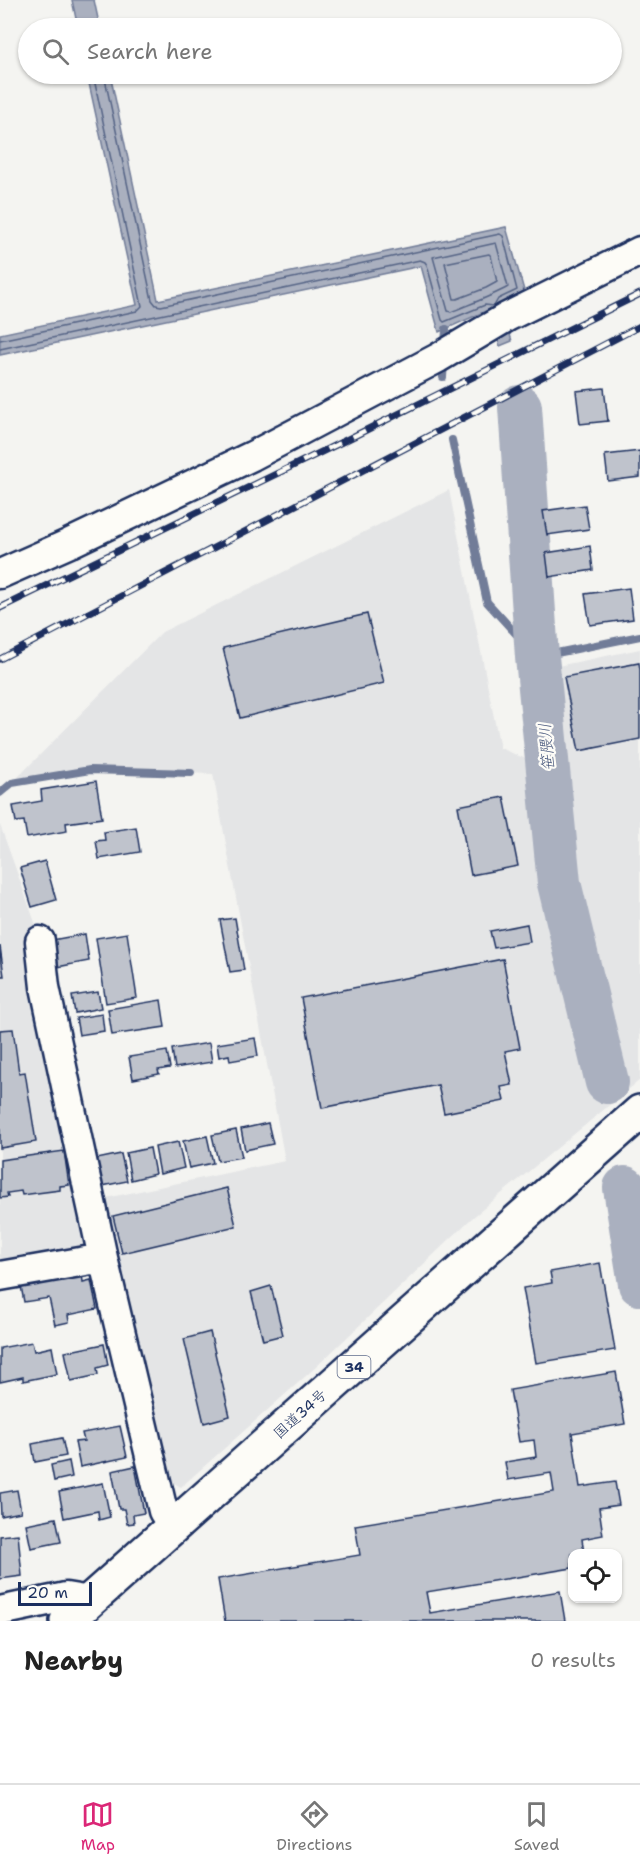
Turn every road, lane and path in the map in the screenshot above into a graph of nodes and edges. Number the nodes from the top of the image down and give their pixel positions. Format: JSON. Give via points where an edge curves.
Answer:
{"nodes":[{"id":1,"x":640,"y":251,"type":"edge"},
{"id":2,"x":0,"y":574,"type":"edge"},
{"id":3,"x":40,"y":941,"type":"dead end"},
{"id":4,"x":640,"y":1112,"type":"edge"},
{"id":5,"x":103,"y":1258,"type":"junction"},
{"id":6,"x":0,"y":1276,"type":"edge"},
{"id":7,"x":173,"y":1527,"type":"junction"},
{"id":8,"x":0,"y":1611,"type":"edge"},
{"id":9,"x":78,"y":1611,"type":"edge"}],
"edges":[{"from":1,"to":2,"type":"street","via":[[252,456]]},
{"from":3,"to":5,"type":"street","via":[[45,987]]},
{"from":4,"to":7,"type":"highway","name":"国道34号","number":"34"},
{"from":5,"to":6,"type":"street"},
{"from":5,"to":7,"type":"street","via":[[164,1511]]},
{"from":7,"to":9,"type":"highway","name":"国道34号","number":"34"},
{"from":8,"to":9,"type":"street","via":[[66,1597]]}]}
